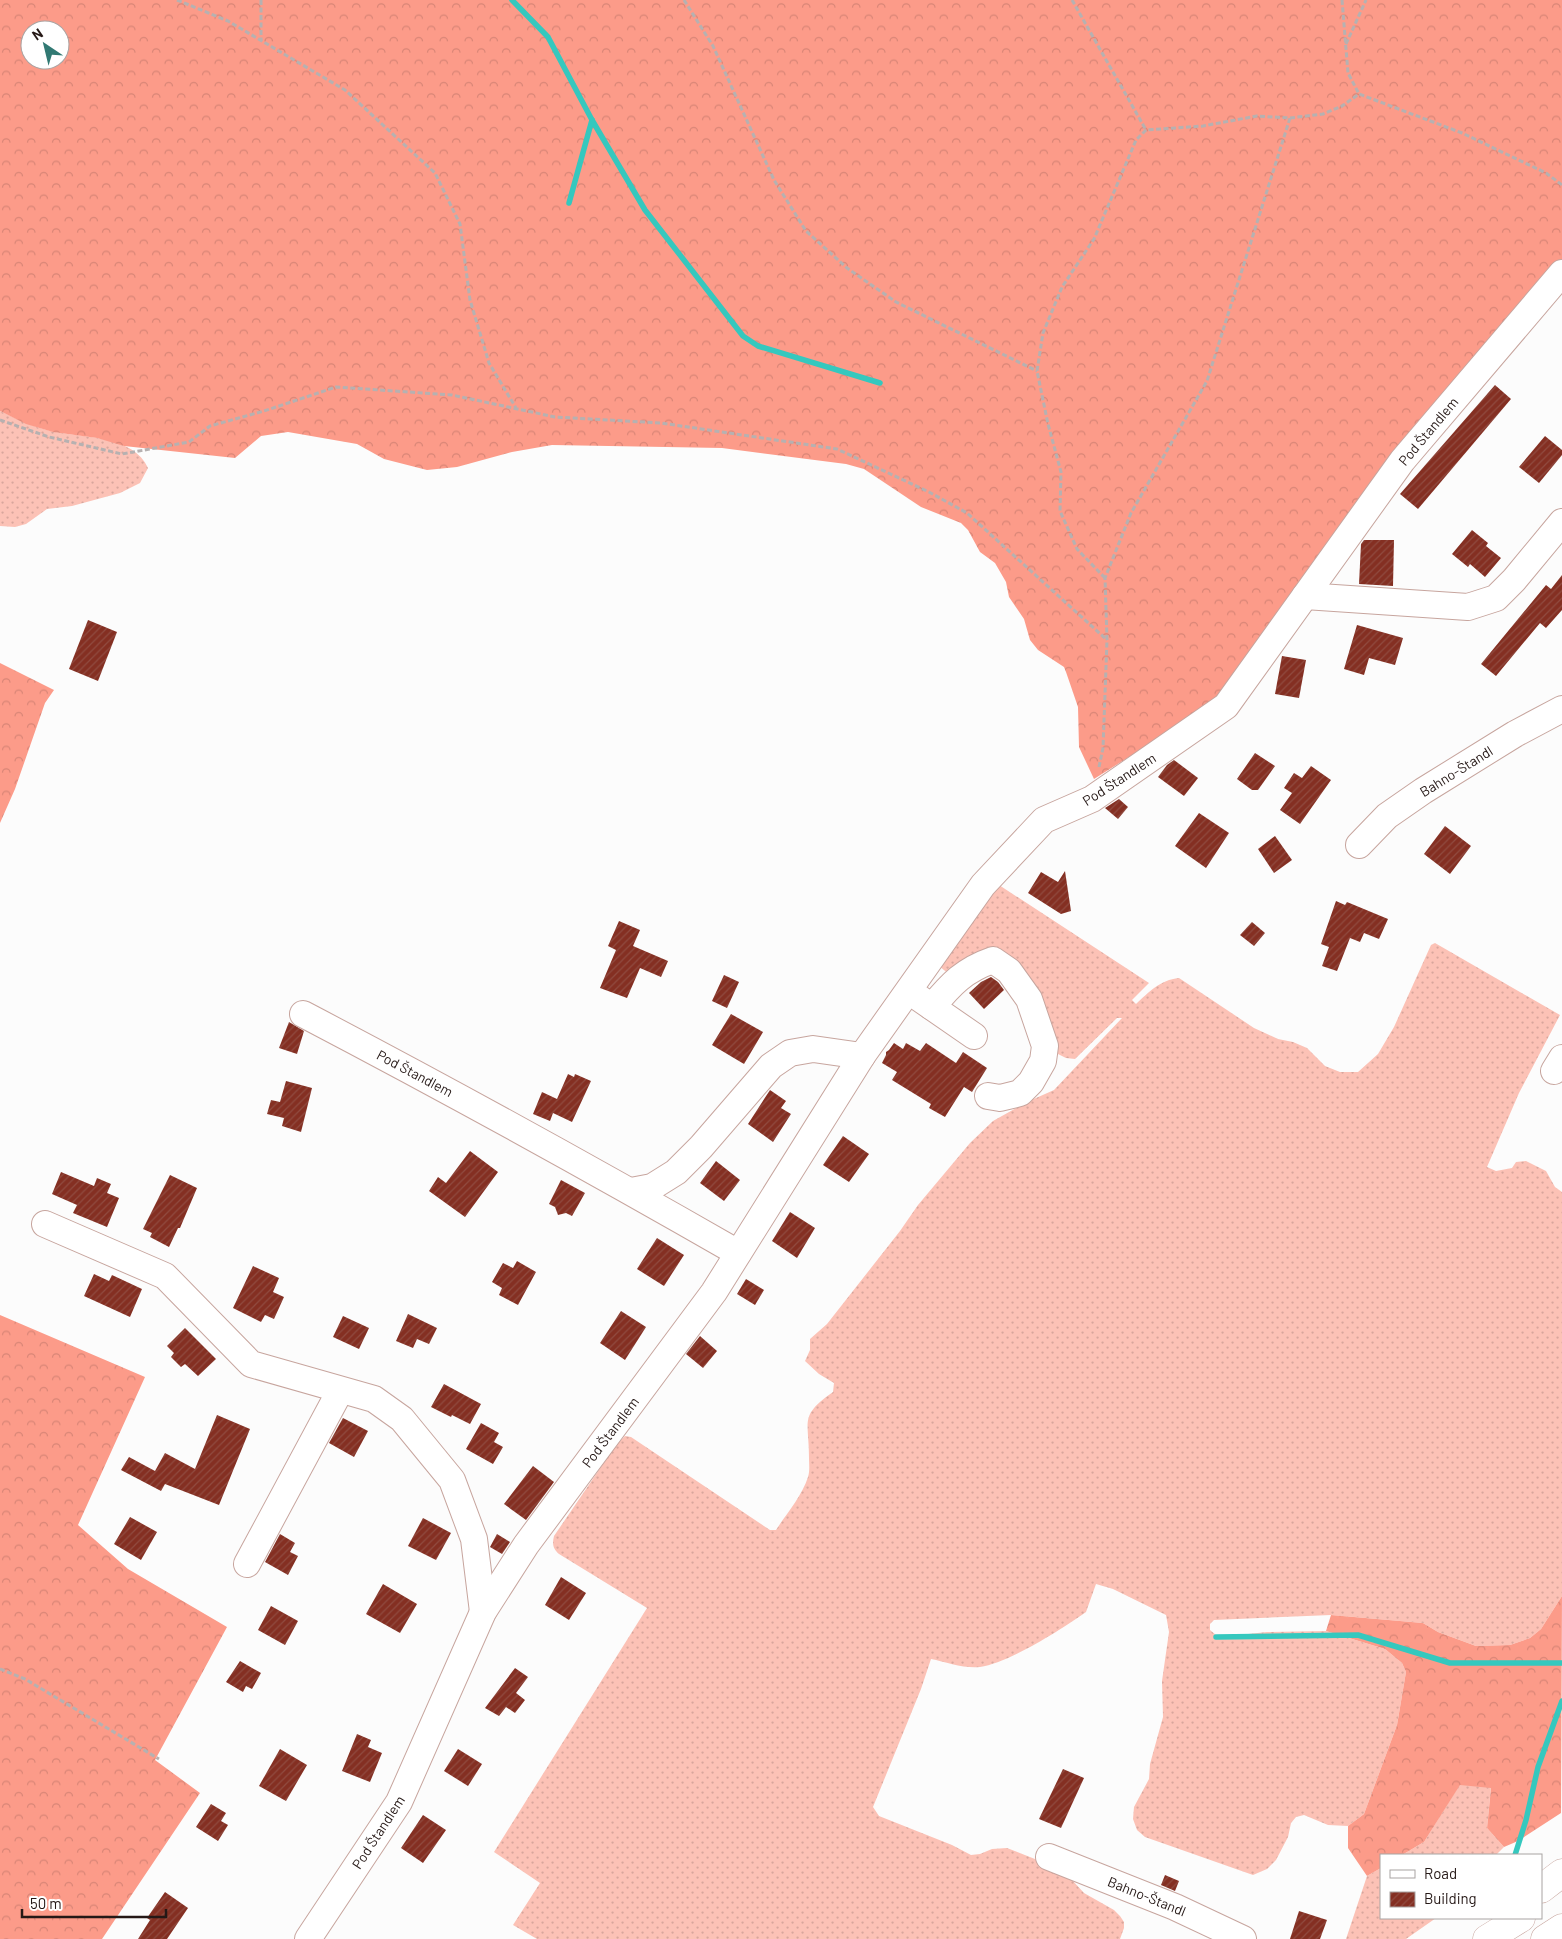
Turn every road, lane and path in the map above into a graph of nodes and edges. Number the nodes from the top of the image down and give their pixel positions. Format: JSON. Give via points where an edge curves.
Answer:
{"nodes":[{"id":1,"x":177,"y":0,"type":"edge"},
{"id":2,"x":261,"y":0,"type":"edge"},
{"id":3,"x":684,"y":0,"type":"edge"},
{"id":4,"x":1072,"y":0,"type":"edge"},
{"id":5,"x":1342,"y":0,"type":"edge"},
{"id":6,"x":1366,"y":0,"type":"edge"},
{"id":7,"x":261,"y":41,"type":"junction"},
{"id":8,"x":1346,"y":44,"type":"junction"},
{"id":9,"x":1359,"y":94,"type":"junction"},
{"id":10,"x":1290,"y":118,"type":"junction"},
{"id":11,"x":1146,"y":130,"type":"junction"},
{"id":12,"x":1562,"y":185,"type":"edge"},
{"id":13,"x":1562,"y":274,"type":"edge"},
{"id":14,"x":1037,"y":371,"type":"junction"},
{"id":15,"x":516,"y":408,"type":"junction"},
{"id":16,"x":0,"y":420,"type":"edge"},
{"id":17,"x":1562,"y":522,"type":"edge"},
{"id":18,"x":1105,"y":578,"type":"junction"},
{"id":19,"x":1305,"y":596,"type":"junction"},
{"id":20,"x":1107,"y":640,"type":"junction"},
{"id":21,"x":1562,"y":709,"type":"edge"},
{"id":22,"x":1092,"y":799,"type":"junction"},
{"id":23,"x":1358,"y":845,"type":"dead end"},
{"id":24,"x":908,"y":990,"type":"junction"},
{"id":25,"x":932,"y":1007,"type":"junction"},
{"id":26,"x":303,"y":1014,"type":"dead end"},
{"id":27,"x":974,"y":1036,"type":"dead end"},
{"id":28,"x":862,"y":1056,"type":"junction"},
{"id":29,"x":988,"y":1096,"type":"dead end"},
{"id":30,"x":631,"y":1191,"type":"junction"},
{"id":31,"x":45,"y":1224,"type":"dead end"},
{"id":32,"x":738,"y":1253,"type":"junction"},
{"id":33,"x":340,"y":1391,"type":"junction"},
{"id":34,"x":247,"y":1564,"type":"dead end"},
{"id":35,"x":483,"y":1612,"type":"junction"},
{"id":36,"x":0,"y":1669,"type":"edge"},
{"id":37,"x":159,"y":1759,"type":"dead end"},
{"id":38,"x":1049,"y":1857,"type":"dead end"},
{"id":39,"x":1562,"y":1873,"type":"edge"},
{"id":40,"x":1542,"y":1888,"type":"edge"},
{"id":41,"x":1562,"y":1892,"type":"edge"},
{"id":42,"x":1542,"y":1904,"type":"edge"},
{"id":43,"x":1503,"y":1919,"type":"edge"},
{"id":44,"x":1519,"y":1919,"type":"edge"},
{"id":45,"x":1562,"y":1928,"type":"edge"},
{"id":46,"x":308,"y":1939,"type":"edge"},
{"id":47,"x":1243,"y":1939,"type":"edge"},
{"id":48,"x":1476,"y":1939,"type":"edge"},
{"id":49,"x":1487,"y":1939,"type":"edge"},
{"id":50,"x":1545,"y":1939,"type":"edge"}],
"edges":[{"from":1,"to":7,"type":"path","via":[[228,21]]},
{"from":2,"to":7,"type":"path"},
{"from":3,"to":14,"type":"path","via":[[713,46],[774,180],[806,231],[847,268],[896,302]]},
{"from":4,"to":11,"type":"path"},
{"from":5,"to":8,"type":"path"},
{"from":6,"to":8,"type":"path"},
{"from":7,"to":15,"type":"path","via":[[345,90],[435,173],[460,224],[470,300],[489,363]]},
{"from":8,"to":9,"type":"path","via":[[1348,73]]},
{"from":9,"to":10,"type":"path","via":[[1323,114]]},
{"from":9,"to":12,"type":"path","via":[[1462,133],[1546,173]]},
{"from":10,"to":11,"type":"path","via":[[1257,116],[1203,126]]},
{"from":10,"to":18,"type":"path","via":[[1207,380],[1130,513]]},
{"from":11,"to":14,"type":"path","via":[[1136,140],[1094,239],[1062,287],[1044,333]]},
{"from":13,"to":19,"type":"street","name":"Pod Štandlem","via":[[1402,461]]},
{"from":14,"to":18,"type":"path","via":[[1061,472],[1060,511],[1077,549]]},
{"from":15,"to":16,"type":"path","via":[[452,395],[336,387],[210,426],[189,442],[122,454],[49,437]]},
{"from":15,"to":20,"type":"path","via":[[555,417],[662,423],[838,449],[966,513]]},
{"from":17,"to":19,"type":"street","via":[[1496,598],[1468,607]]},
{"from":18,"to":20,"type":"path"},
{"from":19,"to":22,"type":"street","name":"Pod Štandlem","via":[[1226,706]]},
{"from":20,"to":22,"type":"path","via":[[1103,748]]},
{"from":21,"to":23,"type":"street","name":"Bahno-Štandl","via":[[1422,791],[1386,816]]},
{"from":22,"to":24,"type":"street","name":"Pod Štandlem","via":[[1044,820],[983,885]]},
{"from":24,"to":25,"type":"street"},
{"from":24,"to":28,"type":"street","name":"Pod Štandlem"},
{"from":25,"to":27,"type":"street"},
{"from":25,"to":29,"type":"street","via":[[955,981],[993,960],[1009,971],[1029,999],[1045,1046],[1042,1061],[1031,1082],[1020,1092],[1000,1098]]},
{"from":26,"to":30,"type":"street","name":"Pod Štandlem"},
{"from":28,"to":30,"type":"street","via":[[813,1049],[790,1053],[771,1066],[701,1148],[676,1172],[652,1187]]},
{"from":28,"to":32,"type":"street","name":"Pod Štandlem"},
{"from":30,"to":32,"type":"street","name":"Pod Štandlem"},
{"from":31,"to":33,"type":"street","via":[[165,1276],[251,1364]]},
{"from":32,"to":35,"type":"street","name":"Pod Štandlem","via":[[714,1292],[526,1545]]},
{"from":33,"to":34,"type":"street"},
{"from":33,"to":35,"type":"street","via":[[374,1400],[402,1419],[452,1480],[474,1540]]},
{"from":35,"to":46,"type":"street","name":"Pod Štandlem","via":[[399,1802]]},
{"from":36,"to":37,"type":"path","via":[[25,1679]]},
{"from":38,"to":47,"type":"street","name":"Bahno-Štandl","via":[[1175,1907]]},
{"from":39,"to":40,"type":"highway"},
{"from":41,"to":42,"type":"highway"},
{"from":43,"to":48,"type":"highway"},
{"from":44,"to":49,"type":"highway"},
{"from":45,"to":50,"type":"highway"}]}
